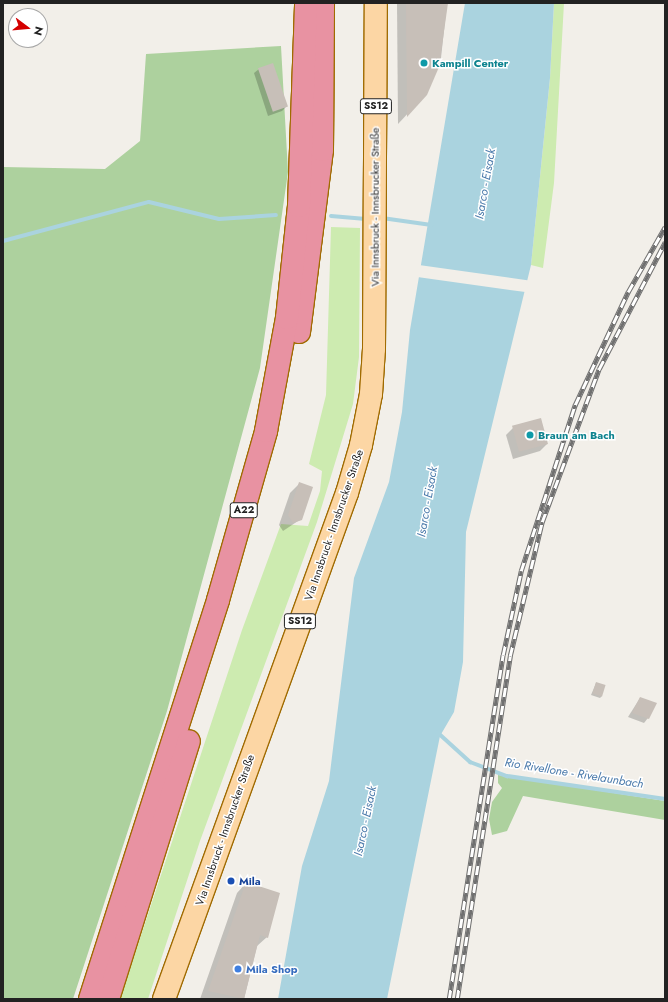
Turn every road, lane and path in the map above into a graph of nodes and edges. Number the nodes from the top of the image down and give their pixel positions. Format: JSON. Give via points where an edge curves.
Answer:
{"nodes":[{"id":1,"x":306,"y":3,"type":"edge"},
{"id":2,"x":323,"y":3,"type":"edge"},
{"id":3,"x":376,"y":3,"type":"edge"},
{"id":4,"x":90,"y":999,"type":"edge"},
{"id":5,"x":108,"y":999,"type":"edge"},
{"id":6,"x":164,"y":999,"type":"edge"}],
"edges":[{"from":1,"to":4,"type":"highway","number":"A22","via":[[300,206],[287,318],[266,431],[218,600]]},
{"from":2,"to":5,"type":"highway","number":"A22","via":[[322,150],[307,288],[282,431],[232,605]]},
{"from":3,"to":6,"type":"main road","name":"Via Innsbruck - Innsbrucker Straße","number":"SS12","via":[[374,348],[371,394],[361,445],[347,493]]}]}
